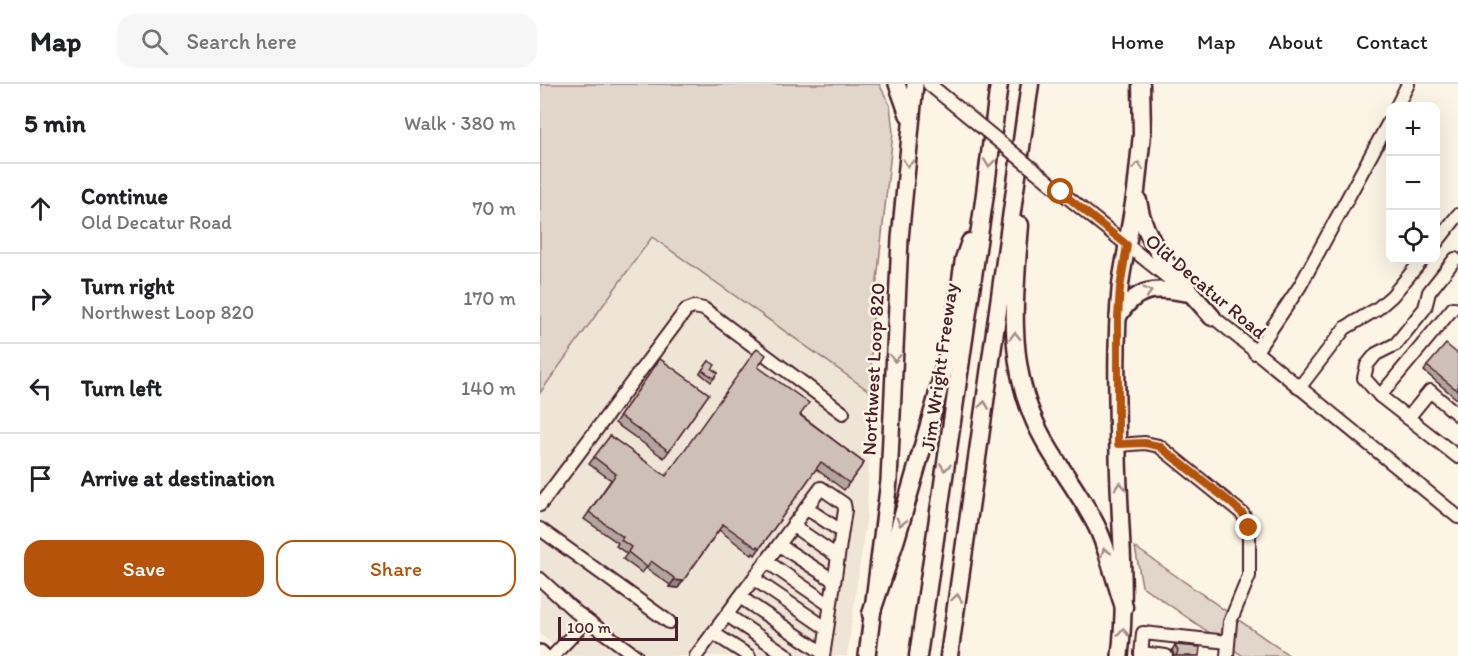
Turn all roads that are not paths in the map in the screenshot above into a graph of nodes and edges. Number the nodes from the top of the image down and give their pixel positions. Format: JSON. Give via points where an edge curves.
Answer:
{"nodes":[{"id":1,"x":897,"y":84,"type":"edge"},
{"id":2,"x":915,"y":84,"type":"edge"},
{"id":3,"x":929,"y":84,"type":"edge"},
{"id":4,"x":999,"y":84,"type":"edge"},
{"id":5,"x":1030,"y":84,"type":"edge"},
{"id":6,"x":1141,"y":84,"type":"edge"},
{"id":7,"x":1408,"y":84,"type":"edge"},
{"id":8,"x":1399,"y":102,"type":"edge"},
{"id":9,"x":910,"y":121,"type":"junction"},
{"id":10,"x":1386,"y":127,"type":"edge"},
{"id":11,"x":1136,"y":191,"type":"junction"},
{"id":12,"x":1015,"y":193,"type":"junction"},
{"id":13,"x":984,"y":201,"type":"junction"},
{"id":14,"x":1458,"y":215,"type":"edge"},
{"id":15,"x":1440,"y":238,"type":"edge"},
{"id":16,"x":1127,"y":245,"type":"junction"},
{"id":17,"x":1457,"y":258,"type":"edge"},
{"id":18,"x":1419,"y":264,"type":"edge"},
{"id":19,"x":1187,"y":293,"type":"junction"},
{"id":20,"x":1453,"y":308,"type":"dead end"},
{"id":21,"x":1118,"y":317,"type":"junction"},
{"id":22,"x":1212,"y":317,"type":"junction"},
{"id":23,"x":1255,"y":353,"type":"junction"},
{"id":24,"x":1299,"y":388,"type":"junction"},
{"id":25,"x":1380,"y":396,"type":"junction"},
{"id":26,"x":843,"y":413,"type":"dead end"},
{"id":27,"x":1458,"y":415,"type":"edge"},
{"id":28,"x":1408,"y":418,"type":"junction"},
{"id":29,"x":1118,"y":444,"type":"junction"},
{"id":30,"x":1458,"y":457,"type":"edge"},
{"id":31,"x":540,"y":505,"type":"edge"},
{"id":32,"x":806,"y":508,"type":"junction"},
{"id":33,"x":1458,"y":517,"type":"edge"},
{"id":34,"x":793,"y":526,"type":"junction"},
{"id":35,"x":540,"y":529,"type":"edge"},
{"id":36,"x":841,"y":531,"type":"junction"},
{"id":37,"x":779,"y":545,"type":"junction"},
{"id":38,"x":837,"y":556,"type":"junction"},
{"id":39,"x":766,"y":561,"type":"junction"},
{"id":40,"x":540,"y":579,"type":"edge"},
{"id":41,"x":754,"y":579,"type":"junction"},
{"id":42,"x":833,"y":580,"type":"junction"},
{"id":43,"x":740,"y":597,"type":"junction"},
{"id":44,"x":830,"y":605,"type":"junction"},
{"id":45,"x":1124,"y":607,"type":"junction"},
{"id":46,"x":727,"y":615,"type":"junction"},
{"id":47,"x":871,"y":615,"type":"junction"},
{"id":48,"x":587,"y":620,"type":"junction"},
{"id":49,"x":669,"y":622,"type":"dead end"},
{"id":50,"x":826,"y":628,"type":"junction"},
{"id":51,"x":713,"y":633,"type":"junction"},
{"id":52,"x":1228,"y":642,"type":"junction"},
{"id":53,"x":701,"y":654,"type":"edge"},
{"id":54,"x":823,"y":655,"type":"edge"},
{"id":55,"x":1141,"y":655,"type":"edge"},
{"id":56,"x":553,"y":656,"type":"edge"},
{"id":57,"x":636,"y":656,"type":"edge"},
{"id":58,"x":749,"y":656,"type":"edge"},
{"id":59,"x":788,"y":656,"type":"edge"},
{"id":60,"x":867,"y":656,"type":"edge"},
{"id":61,"x":918,"y":656,"type":"edge"},
{"id":62,"x":949,"y":656,"type":"edge"},
{"id":63,"x":1120,"y":656,"type":"edge"},
{"id":64,"x":1166,"y":656,"type":"edge"},
{"id":65,"x":1227,"y":656,"type":"edge"}],
"edges":[{"from":1,"to":9,"type":"main road"},
{"from":2,"to":9,"type":"main road","name":"Northwest Loop 820"},
{"from":3,"to":16,"type":"street","name":"Old Decatur Road","bridge":true},
{"from":4,"to":13,"type":"highway","name":"Jim Wright Freeway","one_way":true},
{"from":5,"to":12,"type":"highway"},
{"from":11,"to":6,"type":"highway","one_way":true,"via":[[1142,134]]},
{"from":7,"to":8,"type":"street"},
{"from":9,"to":47,"type":"main road","name":"Northwest Loop 820","one_way":true,"via":[[900,239],[889,481]]},
{"from":10,"to":23,"type":"street","via":[[1300,286]]},
{"from":11,"to":16,"type":"highway"},
{"from":11,"to":22,"type":"highway","via":[[1142,220],[1155,248]]},
{"from":45,"to":12,"type":"highway","one_way":true,"via":[[1097,527],[1050,454],[1031,413],[1021,376],[1015,349],[1015,295],[1022,213]]},
{"from":62,"to":12,"type":"highway","one_way":true},
{"from":13,"to":47,"type":"highway","one_way":true,"via":[[964,259],[954,327],[933,412]]},
{"from":13,"to":61,"type":"highway","name":"Jim Wright Freeway","one_way":true},
{"from":14,"to":15,"type":"street"},
{"from":16,"to":19,"type":"street","name":"Old Decatur Road"},
{"from":16,"to":21,"type":"main road"},
{"from":17,"to":25,"type":"street","via":[[1429,292],[1425,308],[1396,344],[1376,354],[1367,365],[1364,378]]},
{"from":18,"to":24,"type":"street","via":[[1392,296],[1345,328]]},
{"from":21,"to":19,"type":"main road","one_way":true,"via":[[1133,298],[1147,291]]},
{"from":19,"to":22,"type":"street","name":"Old Decatur Road"},
{"from":20,"to":25,"type":"street"},
{"from":21,"to":29,"type":"main road"},
{"from":22,"to":23,"type":"street","name":"Old Decatur Road"},
{"from":23,"to":24,"type":"street","name":"Old Decatur Road"},
{"from":24,"to":33,"type":"street","name":"Old Decatur Road"},
{"from":25,"to":28,"type":"street"},
{"from":26,"to":31,"type":"street","via":[[704,309],[686,310]]},
{"from":27,"to":28,"type":"street","via":[[1430,391]]},
{"from":28,"to":30,"type":"street"},
{"from":45,"to":29,"type":"main road","one_way":true},
{"from":29,"to":52,"type":"street","via":[[1159,446],[1243,514],[1249,528],[1249,576],[1234,608]]},
{"from":32,"to":34,"type":"street"},
{"from":32,"to":36,"type":"street"},
{"from":32,"to":36,"type":"street","via":[[821,488],[844,504]]},
{"from":34,"to":37,"type":"street"},
{"from":34,"to":38,"type":"street"},
{"from":35,"to":49,"type":"street"},
{"from":36,"to":38,"type":"street"},
{"from":37,"to":39,"type":"street"},
{"from":37,"to":42,"type":"street"},
{"from":38,"to":42,"type":"street"},
{"from":39,"to":41,"type":"street"},
{"from":39,"to":44,"type":"street"},
{"from":40,"to":48,"type":"street"},
{"from":41,"to":43,"type":"street"},
{"from":41,"to":50,"type":"street"},
{"from":42,"to":44,"type":"street"},
{"from":43,"to":46,"type":"street"},
{"from":43,"to":54,"type":"street"},
{"from":44,"to":50,"type":"street"},
{"from":63,"to":45,"type":"main road","one_way":true},
{"from":46,"to":51,"type":"street"},
{"from":46,"to":59,"type":"street"},
{"from":47,"to":60,"type":"main road","name":"Northwest Loop 820"},
{"from":48,"to":56,"type":"street"},
{"from":48,"to":57,"type":"street"},
{"from":50,"to":54,"type":"street"},
{"from":51,"to":53,"type":"street"},
{"from":51,"to":58,"type":"street"},
{"from":52,"to":55,"type":"street","via":[[1143,633]]},
{"from":52,"to":65,"type":"street"},
{"from":55,"to":64,"type":"street"}]}
